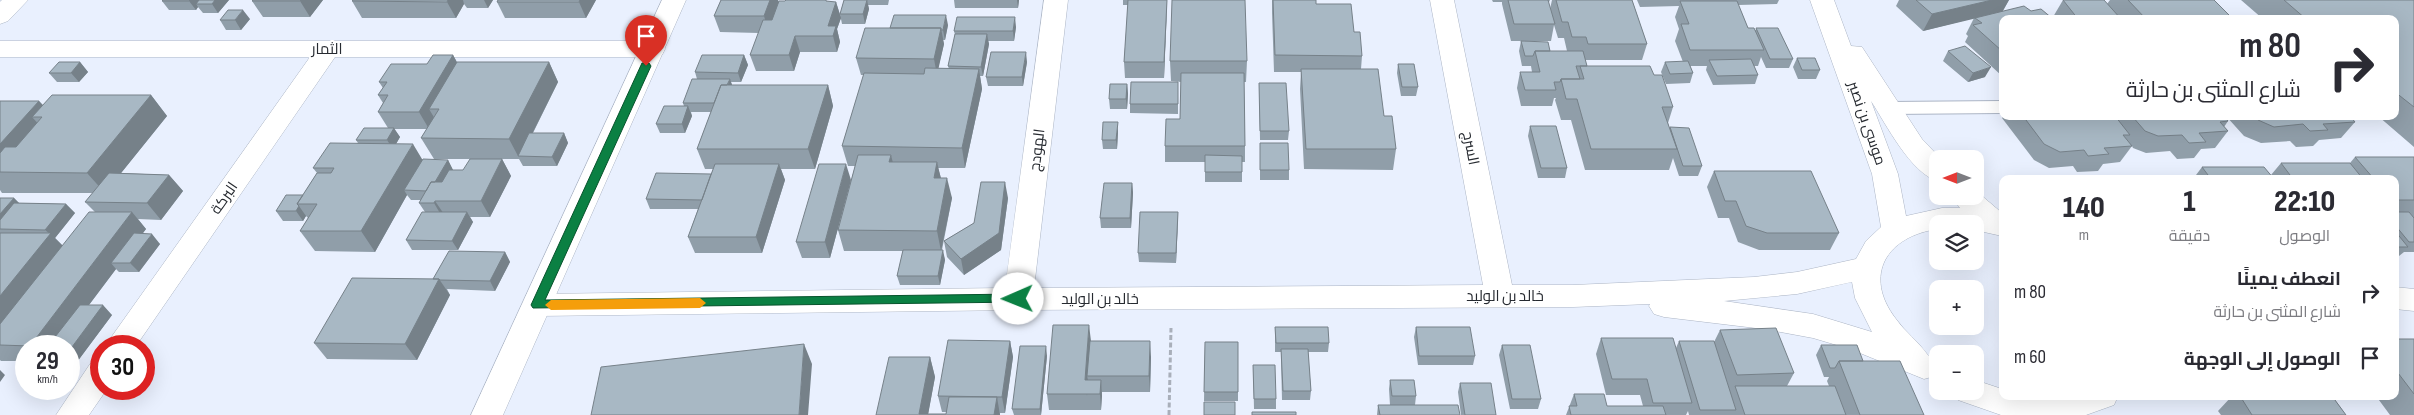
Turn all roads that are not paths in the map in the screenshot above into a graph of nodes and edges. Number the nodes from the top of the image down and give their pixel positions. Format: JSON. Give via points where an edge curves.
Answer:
{"nodes":[{"id":1,"x":16,"y":0,"type":"edge"},
{"id":2,"x":674,"y":0,"type":"edge"},
{"id":3,"x":1056,"y":0,"type":"edge"},
{"id":4,"x":1442,"y":0,"type":"edge"},
{"id":5,"x":1826,"y":9,"type":"edge"},
{"id":6,"x":0,"y":16,"type":"edge"},
{"id":7,"x":0,"y":49,"type":"edge"},
{"id":8,"x":328,"y":49,"type":"junction"},
{"id":9,"x":653,"y":49,"type":"junction"},
{"id":10,"x":1999,"y":107,"type":"edge"},
{"id":11,"x":1890,"y":108,"type":"junction"},
{"id":12,"x":1929,"y":162,"type":"edge"},
{"id":13,"x":1975,"y":205,"type":"edge"},
{"id":14,"x":1999,"y":224,"type":"edge"},
{"id":15,"x":1999,"y":225,"type":"edge"},
{"id":16,"x":1895,"y":230,"type":"junction"},
{"id":17,"x":1867,"y":268,"type":"junction"},
{"id":18,"x":1500,"y":296,"type":"junction"},
{"id":19,"x":1573,"y":296,"type":"junction"},
{"id":20,"x":2399,"y":298,"type":"edge"},
{"id":21,"x":1018,"y":299,"type":"junction"},
{"id":22,"x":2414,"y":300,"type":"edge"},
{"id":23,"x":537,"y":305,"type":"junction"},
{"id":24,"x":2414,"y":305,"type":"edge"},
{"id":25,"x":2399,"y":306,"type":"edge"},
{"id":26,"x":128,"y":335,"type":"edge"},
{"id":27,"x":1929,"y":369,"type":"edge"},
{"id":28,"x":1929,"y":370,"type":"edge"},
{"id":29,"x":90,"y":389,"type":"edge"},
{"id":30,"x":2092,"y":400,"type":"edge"},
{"id":31,"x":2103,"y":400,"type":"edge"},
{"id":32,"x":1989,"y":402,"type":"edge"},
{"id":33,"x":72,"y":415,"type":"edge"},
{"id":34,"x":486,"y":415,"type":"edge"},
{"id":35,"x":2104,"y":415,"type":"edge"}],
"edges":[{"from":1,"to":6,"type":"street"},
{"from":2,"to":9,"type":"street"},
{"from":3,"to":21,"type":"street","name":"الهودج"},
{"from":4,"to":18,"type":"street","name":"السرج"},
{"from":5,"to":11,"type":"street","name":"موسى بن نصير"},
{"from":5,"to":16,"type":"street","name":"موسى بن نصير","via":[[1885,174]]},
{"from":7,"to":8,"type":"street","name":"الثمار"},
{"from":8,"to":9,"type":"street","name":"الثمار"},
{"from":8,"to":26,"type":"street","name":"البركة"},
{"from":9,"to":23,"type":"street"},
{"from":10,"to":11,"type":"lane"},
{"from":11,"to":12,"type":"street","name":"موسى بن نصير","via":[[1913,145]]},
{"from":13,"to":14,"type":"street"},
{"from":15,"to":16,"type":"street","via":[[1958,217],[1924,220]]},
{"from":16,"to":17,"type":"street","via":[[1876,246]]},
{"from":17,"to":19,"type":"street","name":"خالد بن الوليد","via":[[1774,286]]},
{"from":17,"to":27,"type":"street","via":[[1868,292],[1878,317],[1898,343]]},
{"from":18,"to":19,"type":"street","name":"خالد بن الوليد"},
{"from":18,"to":21,"type":"street","name":"خالد بن الوليد"},
{"from":19,"to":28,"type":"street","name":"خالد بن الوليد","via":[[1789,321],[1860,340]]},
{"from":20,"to":22,"type":"street"},
{"from":21,"to":23,"type":"street","name":"خالد بن الوليد"},
{"from":23,"to":34,"type":"street"},
{"from":24,"to":25,"type":"street"},
{"from":29,"to":33,"type":"street"},
{"from":30,"to":32,"type":"street","via":[[2071,408],[2032,409]]},
{"from":31,"to":35,"type":"street"}]}
